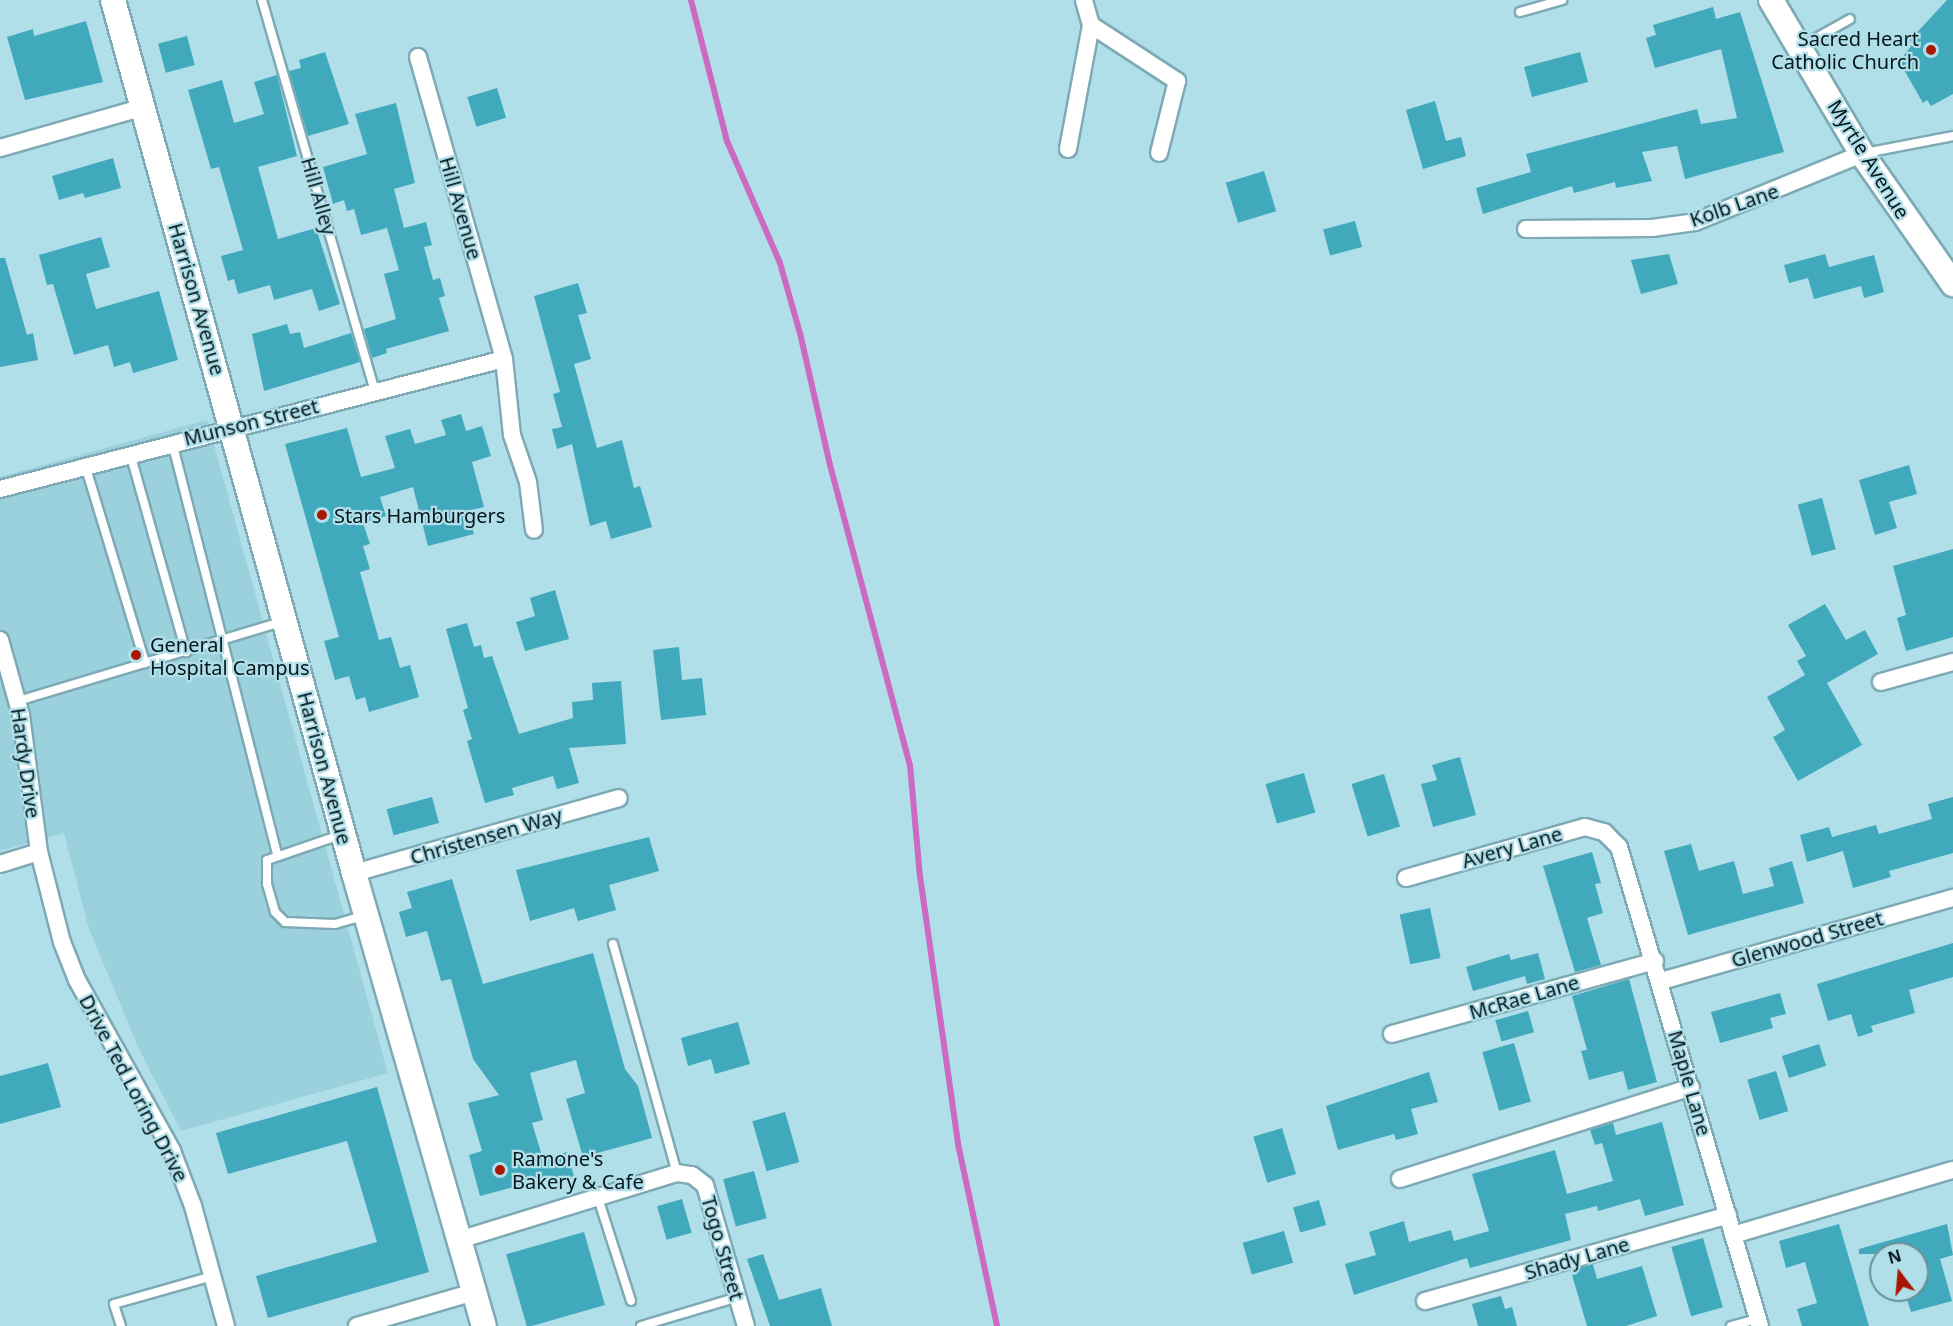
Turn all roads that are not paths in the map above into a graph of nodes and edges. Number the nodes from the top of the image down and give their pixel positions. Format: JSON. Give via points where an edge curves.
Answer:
{"nodes":[{"id":1,"x":113,"y":0,"type":"edge"},
{"id":2,"x":262,"y":0,"type":"edge"},
{"id":3,"x":1084,"y":0,"type":"edge"},
{"id":4,"x":1562,"y":0,"type":"edge"},
{"id":5,"x":1771,"y":0,"type":"edge"},
{"id":6,"x":1520,"y":12,"type":"dead end"},
{"id":7,"x":1850,"y":19,"type":"dead end"},
{"id":8,"x":1091,"y":25,"type":"junction"},
{"id":9,"x":1799,"y":47,"type":"junction"},
{"id":10,"x":418,"y":57,"type":"dead end"},
{"id":11,"x":144,"y":107,"type":"junction"},
{"id":12,"x":1953,"y":136,"type":"edge"},
{"id":13,"x":0,"y":148,"type":"edge"},
{"id":14,"x":1068,"y":149,"type":"dead end"},
{"id":15,"x":1159,"y":153,"type":"dead end"},
{"id":16,"x":1862,"y":154,"type":"junction"},
{"id":17,"x":1526,"y":229,"type":"dead end"},
{"id":18,"x":1953,"y":284,"type":"edge"},
{"id":19,"x":504,"y":359,"type":"junction"},
{"id":20,"x":375,"y":392,"type":"junction"},
{"id":21,"x":233,"y":426,"type":"junction"},
{"id":22,"x":172,"y":441,"type":"junction"},
{"id":23,"x":129,"y":453,"type":"junction"},
{"id":24,"x":85,"y":465,"type":"junction"},
{"id":25,"x":0,"y":489,"type":"edge"},
{"id":26,"x":534,"y":530,"type":"dead end"},
{"id":27,"x":285,"y":621,"type":"junction"},
{"id":28,"x":0,"y":640,"type":"edge"},
{"id":29,"x":224,"y":640,"type":"junction"},
{"id":30,"x":186,"y":652,"type":"junction"},
{"id":31,"x":1953,"y":662,"type":"edge"},
{"id":32,"x":145,"y":663,"type":"junction"},
{"id":33,"x":1881,"y":682,"type":"dead end"},
{"id":34,"x":18,"y":701,"type":"junction"},
{"id":35,"x":619,"y":798,"type":"dead end"},
{"id":36,"x":343,"y":834,"type":"junction"},
{"id":37,"x":1615,"y":842,"type":"joint"},
{"id":38,"x":39,"y":852,"type":"junction"},
{"id":39,"x":276,"y":855,"type":"junction"},
{"id":40,"x":0,"y":864,"type":"edge"},
{"id":41,"x":354,"y":873,"type":"junction"},
{"id":42,"x":1406,"y":878,"type":"dead end"},
{"id":43,"x":1953,"y":898,"type":"edge"},
{"id":44,"x":366,"y":915,"type":"junction"},
{"id":45,"x":613,"y":944,"type":"dead end"},
{"id":46,"x":1655,"y":961,"type":"junction"},
{"id":47,"x":1661,"y":981,"type":"junction"},
{"id":48,"x":1392,"y":1034,"type":"dead end"},
{"id":49,"x":1691,"y":1087,"type":"junction"},
{"id":50,"x":1953,"y":1170,"type":"edge"},
{"id":51,"x":685,"y":1174,"type":"junction"},
{"id":52,"x":1400,"y":1179,"type":"dead end"},
{"id":53,"x":598,"y":1198,"type":"junction"},
{"id":54,"x":1728,"y":1215,"type":"junction"},
{"id":55,"x":1733,"y":1235,"type":"junction"},
{"id":56,"x":459,"y":1240,"type":"junction"},
{"id":57,"x":213,"y":1276,"type":"junction"},
{"id":58,"x":474,"y":1292,"type":"junction"},
{"id":59,"x":738,"y":1297,"type":"junction"},
{"id":60,"x":631,"y":1301,"type":"dead end"},
{"id":61,"x":1425,"y":1301,"type":"dead end"},
{"id":62,"x":1759,"y":1322,"type":"edge"},
{"id":63,"x":121,"y":1326,"type":"edge"},
{"id":64,"x":226,"y":1326,"type":"edge"},
{"id":65,"x":357,"y":1326,"type":"edge"},
{"id":66,"x":484,"y":1326,"type":"edge"},
{"id":67,"x":641,"y":1326,"type":"edge"},
{"id":68,"x":746,"y":1326,"type":"edge"},
{"id":69,"x":1731,"y":1326,"type":"edge"}],
"edges":[{"from":1,"to":11,"type":"main road","name":"Harrison Avenue"},
{"from":2,"to":20,"type":"lane","name":"Hill Alley"},
{"from":3,"to":8,"type":"street"},
{"from":4,"to":6,"type":"lane"},
{"from":5,"to":9,"type":"main road","name":"Myrtle Avenue"},
{"from":7,"to":9,"type":"lane"},
{"from":8,"to":14,"type":"street"},
{"from":8,"to":15,"type":"street","via":[[1177,81]]},
{"from":9,"to":16,"type":"main road","name":"Myrtle Avenue"},
{"from":10,"to":19,"type":"street","name":"Hill Avenue"},
{"from":11,"to":13,"type":"street"},
{"from":11,"to":21,"type":"main road","name":"Harrison Avenue"},
{"from":12,"to":16,"type":"lane"},
{"from":16,"to":17,"type":"street","name":"Kolb Lane","via":[[1695,222],[1652,228]]},
{"from":16,"to":18,"type":"main road","name":"Myrtle Avenue"},
{"from":19,"to":20,"type":"street","name":"Munson Street"},
{"from":19,"to":26,"type":"street","name":"Hill Avenue","via":[[512,435],[528,482]]},
{"from":20,"to":21,"type":"street","name":"Munson Street"},
{"from":21,"to":22,"type":"street","name":"Munson Street"},
{"from":21,"to":27,"type":"main road","name":"Harrison Avenue"},
{"from":22,"to":23,"type":"street","name":"Munson Street"},
{"from":22,"to":29,"type":"lane"},
{"from":23,"to":24,"type":"street","name":"Munson Street"},
{"from":23,"to":30,"type":"lane"},
{"from":24,"to":25,"type":"street","name":"Munson Street"},
{"from":24,"to":32,"type":"lane"},
{"from":27,"to":29,"type":"lane"},
{"from":27,"to":36,"type":"main road","name":"Harrison Avenue"},
{"from":28,"to":34,"type":"street","name":"Hardy Drive"},
{"from":29,"to":30,"type":"lane"},
{"from":29,"to":39,"type":"lane"},
{"from":30,"to":32,"type":"lane"},
{"from":31,"to":33,"type":"street"},
{"from":32,"to":34,"type":"lane"},
{"from":34,"to":38,"type":"street","name":"Hardy Drive"},
{"from":35,"to":41,"type":"street","name":"Christensen Way"},
{"from":36,"to":39,"type":"lane"},
{"from":36,"to":41,"type":"main road","name":"Harrison Avenue"},
{"from":37,"to":42,"type":"street","name":"Avery Lane","via":[[1604,832],[1586,827]]},
{"from":37,"to":46,"type":"street","name":"Maple Lane","via":[[1627,864]]},
{"from":38,"to":40,"type":"street"},
{"from":38,"to":57,"type":"street","name":"Drive Ted Loring Drive","via":[[69,960],[172,1151]]},
{"from":39,"to":44,"type":"lane","via":[[267,860],[265,872],[275,912],[285,922],[335,924]]},
{"from":41,"to":44,"type":"main road","name":"Harrison Avenue"},
{"from":43,"to":47,"type":"street","name":"Glenwood Street"},
{"from":44,"to":56,"type":"main road","name":"Harrison Avenue"},
{"from":45,"to":51,"type":"lane"},
{"from":46,"to":47,"type":"street","name":"Maple Lane"},
{"from":46,"to":48,"type":"street","name":"McRae Lane"},
{"from":47,"to":49,"type":"street","name":"Maple Lane"},
{"from":49,"to":52,"type":"street"},
{"from":49,"to":54,"type":"street","name":"Maple Lane"},
{"from":50,"to":55,"type":"street"},
{"from":51,"to":53,"type":"street"},
{"from":51,"to":59,"type":"street","name":"Togo Street","via":[[705,1185]]},
{"from":53,"to":56,"type":"street"},
{"from":53,"to":60,"type":"lane"},
{"from":54,"to":55,"type":"street","name":"Maple Lane"},
{"from":54,"to":61,"type":"street","name":"Shady Lane"},
{"from":55,"to":62,"type":"street","name":"Maple Lane"},
{"from":56,"to":58,"type":"main road","name":"Harrison Avenue"},
{"from":57,"to":63,"type":"lane","via":[[114,1304]]},
{"from":57,"to":64,"type":"street","name":"Drive Ted Loring Drive"},
{"from":58,"to":65,"type":"street"},
{"from":58,"to":66,"type":"main road","name":"Harrison Avenue"},
{"from":59,"to":67,"type":"lane"},
{"from":59,"to":68,"type":"street","name":"Togo Street"},
{"from":62,"to":69,"type":"lane"}]}
